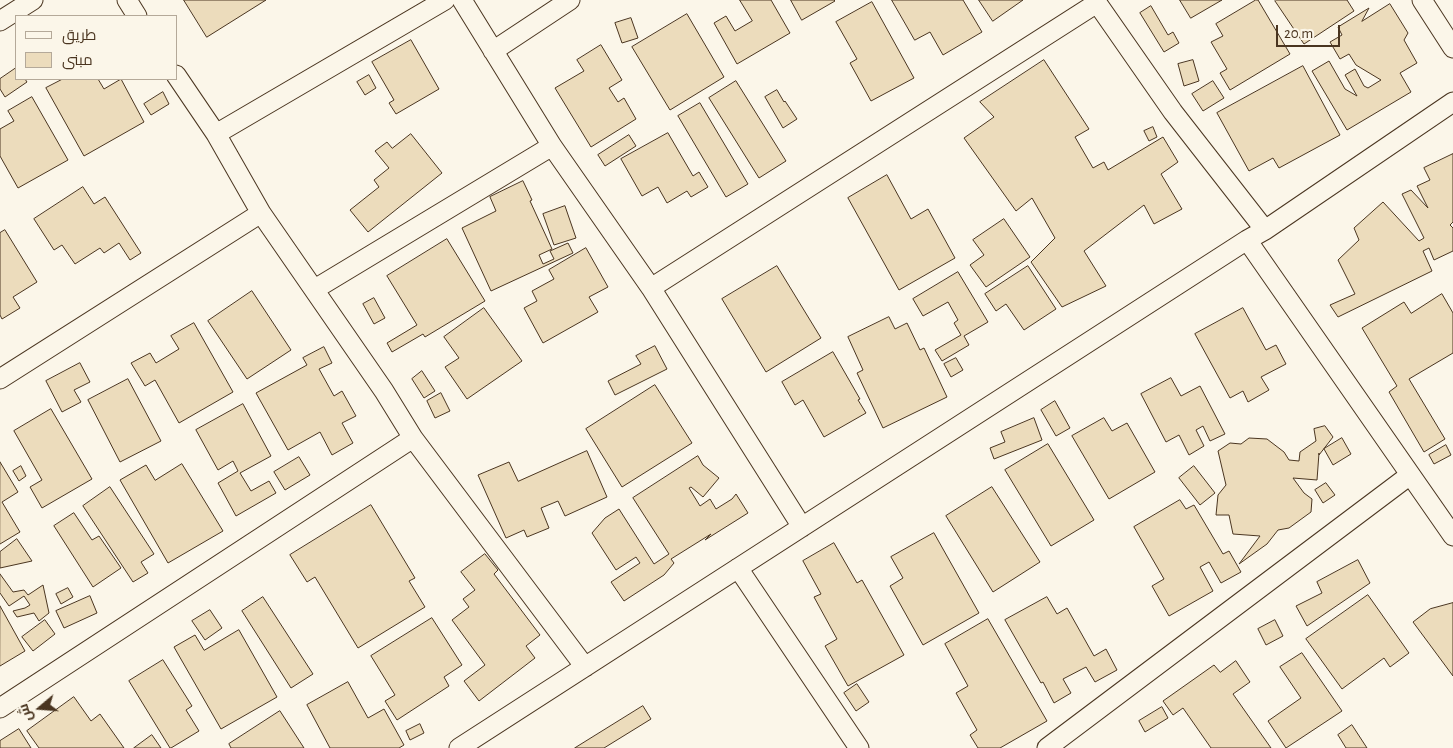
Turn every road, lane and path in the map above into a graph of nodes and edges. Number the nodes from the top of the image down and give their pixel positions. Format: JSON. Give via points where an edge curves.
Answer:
{"nodes":[{"id":1,"x":33,"y":0,"type":"edge"},
{"id":2,"x":126,"y":0,"type":"edge"},
{"id":3,"x":445,"y":0,"type":"edge"},
{"id":4,"x":462,"y":0,"type":"edge"},
{"id":5,"x":570,"y":0,"type":"edge"},
{"id":6,"x":1422,"y":0,"type":"edge"},
{"id":7,"x":1096,"y":2,"type":"edge"},
{"id":8,"x":136,"y":15,"type":"edge"},
{"id":9,"x":0,"y":21,"type":"edge"},
{"id":10,"x":1452,"y":44,"type":"edge"},
{"id":11,"x":493,"y":51,"type":"junction"},
{"id":12,"x":178,"y":78,"type":"edge"},
{"id":13,"x":1453,"y":102,"type":"edge"},
{"id":14,"x":216,"y":134,"type":"junction"},
{"id":15,"x":552,"y":146,"type":"junction"},
{"id":16,"x":262,"y":213,"type":"junction"},
{"id":17,"x":1265,"y":230,"type":"junction"},
{"id":18,"x":1247,"y":240,"type":"junction"},
{"id":19,"x":651,"y":288,"type":"junction"},
{"id":20,"x":314,"y":289,"type":"junction"},
{"id":21,"x":0,"y":379,"type":"edge"},
{"id":22,"x":414,"y":438,"type":"junction"},
{"id":23,"x":1410,"y":475,"type":"junction"},
{"id":24,"x":802,"y":527,"type":"junction"},
{"id":25,"x":1453,"y":536,"type":"edge"},
{"id":26,"x":738,"y":568,"type":"junction"},
{"id":27,"x":585,"y":667,"type":"junction"},
{"id":28,"x":0,"y":708,"type":"edge"},
{"id":29,"x":459,"y":748,"type":"edge"},
{"id":30,"x":859,"y":748,"type":"edge"},
{"id":31,"x":1047,"y":748,"type":"edge"}],
"edges":[{"from":1,"to":9,"type":"street"},
{"from":2,"to":8,"type":"street"},
{"from":3,"to":14,"type":"street"},
{"from":4,"to":11,"type":"street"},
{"from":5,"to":11,"type":"street"},
{"from":6,"to":10,"type":"street"},
{"from":7,"to":17,"type":"street","via":[[1173,112]]},
{"from":7,"to":19,"type":"street"},
{"from":11,"to":15,"type":"street"},
{"from":12,"to":14,"type":"street"},
{"from":13,"to":17,"type":"street"},
{"from":14,"to":16,"type":"street"},
{"from":15,"to":19,"type":"street"},
{"from":15,"to":20,"type":"street"},
{"from":16,"to":20,"type":"street"},
{"from":16,"to":21,"type":"street"},
{"from":17,"to":18,"type":"street"},
{"from":18,"to":23,"type":"street"},
{"from":18,"to":24,"type":"street"},
{"from":19,"to":24,"type":"street"},
{"from":20,"to":22,"type":"street"},
{"from":22,"to":27,"type":"street"},
{"from":22,"to":28,"type":"street"},
{"from":23,"to":25,"type":"street"},
{"from":23,"to":31,"type":"street"},
{"from":24,"to":26,"type":"street"},
{"from":26,"to":27,"type":"street"},
{"from":26,"to":30,"type":"street"},
{"from":27,"to":29,"type":"street"}]}
